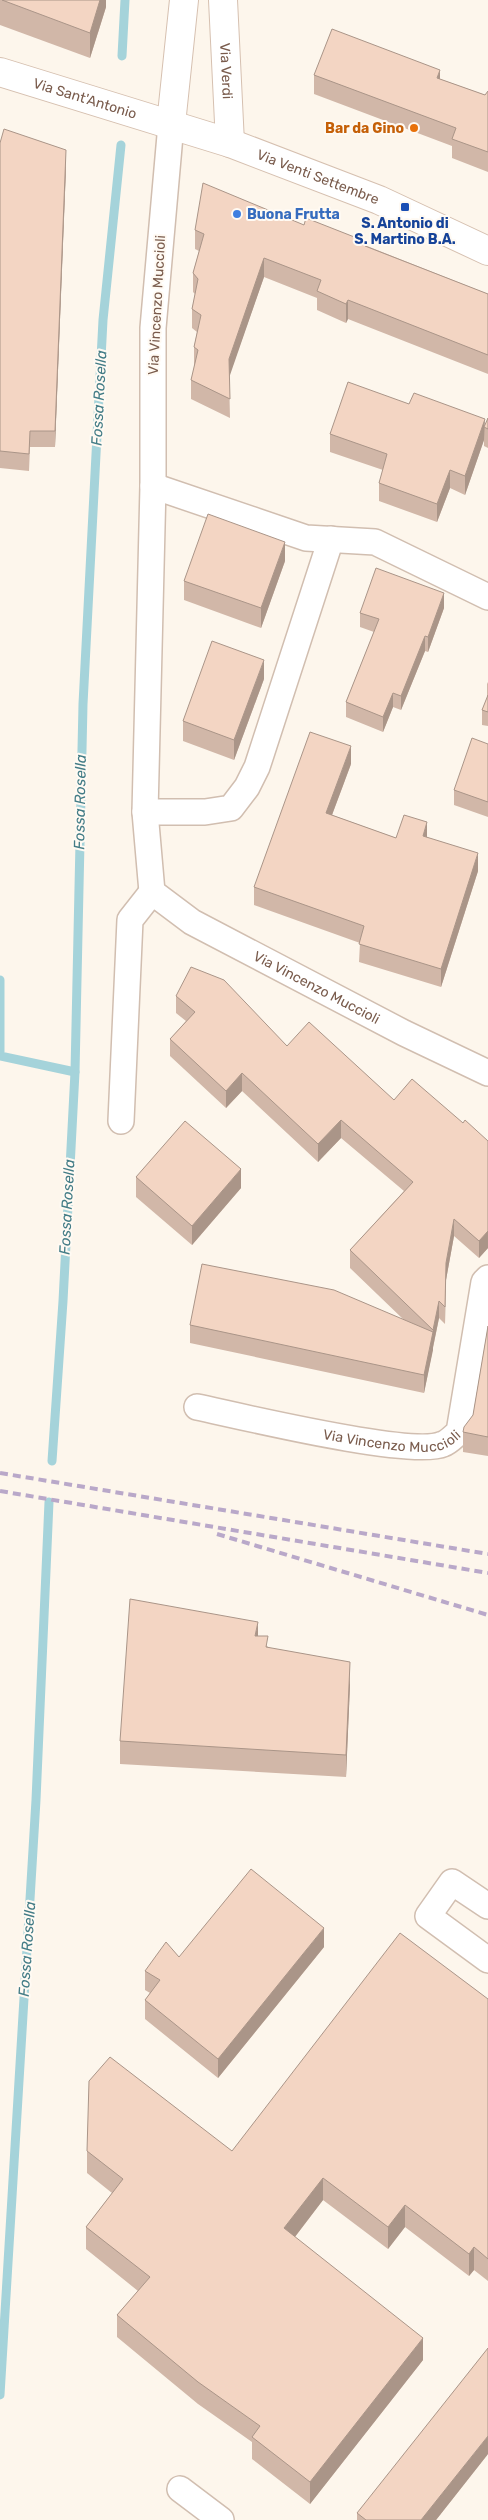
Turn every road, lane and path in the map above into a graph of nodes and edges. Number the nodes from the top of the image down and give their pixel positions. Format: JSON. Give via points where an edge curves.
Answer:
{"nodes":[{"id":1,"x":184,"y":0,"type":"edge"},
{"id":2,"x":223,"y":0,"type":"edge"},
{"id":3,"x":0,"y":72,"type":"edge"},
{"id":4,"x":171,"y":124,"type":"junction"},
{"id":5,"x":230,"y":143,"type":"junction"},
{"id":6,"x":488,"y":251,"type":"edge"},
{"id":7,"x":153,"y":486,"type":"junction"},
{"id":8,"x":331,"y":539,"type":"junction"},
{"id":9,"x":488,"y":597,"type":"edge"},
{"id":10,"x":145,"y":812,"type":"junction"},
{"id":11,"x":152,"y":892,"type":"junction"},
{"id":12,"x":488,"y":1072,"type":"edge"},
{"id":13,"x":121,"y":1122,"type":"dead end"},
{"id":14,"x":488,"y":1278,"type":"edge"},
{"id":15,"x":197,"y":1407,"type":"dead end"},
{"id":16,"x":488,"y":1906,"type":"edge"},
{"id":17,"x":488,"y":1960,"type":"edge"},
{"id":18,"x":180,"y":2489,"type":"dead end"},
{"id":19,"x":221,"y":2520,"type":"edge"}],
"edges":[{"from":1,"to":4,"type":"main road"},
{"from":2,"to":5,"type":"main road","name":"Via Verdi"},
{"from":3,"to":4,"type":"main road","name":"Via Sant'Antonio"},
{"from":4,"to":5,"type":"main road","name":"Via Venti Settembre"},
{"from":4,"to":7,"type":"street","name":"Via Vincenzo Muccioli","via":[[153,328]]},
{"from":5,"to":6,"type":"main road","name":"Via Venti Settembre","via":[[379,200]]},
{"from":7,"to":8,"type":"street","via":[[306,538]]},
{"from":7,"to":10,"type":"street","name":"Via Vincenzo Muccioli"},
{"from":8,"to":9,"type":"street","via":[[375,542]]},
{"from":8,"to":10,"type":"street","via":[[257,767],[247,787],[231,808],[205,812]]},
{"from":10,"to":11,"type":"street","name":"Via Vincenzo Muccioli"},
{"from":11,"to":12,"type":"street","name":"Via Vincenzo Muccioli","via":[[192,922],[404,1033]]},
{"from":11,"to":13,"type":"street","via":[[130,920]]},
{"from":14,"to":15,"type":"street","name":"Via Vincenzo Muccioli","via":[[484,1282],[459,1432],[443,1444],[425,1447],[389,1445]]},
{"from":16,"to":17,"type":"street","via":[[452,1882],[428,1916]]},
{"from":18,"to":19,"type":"street"}]}
